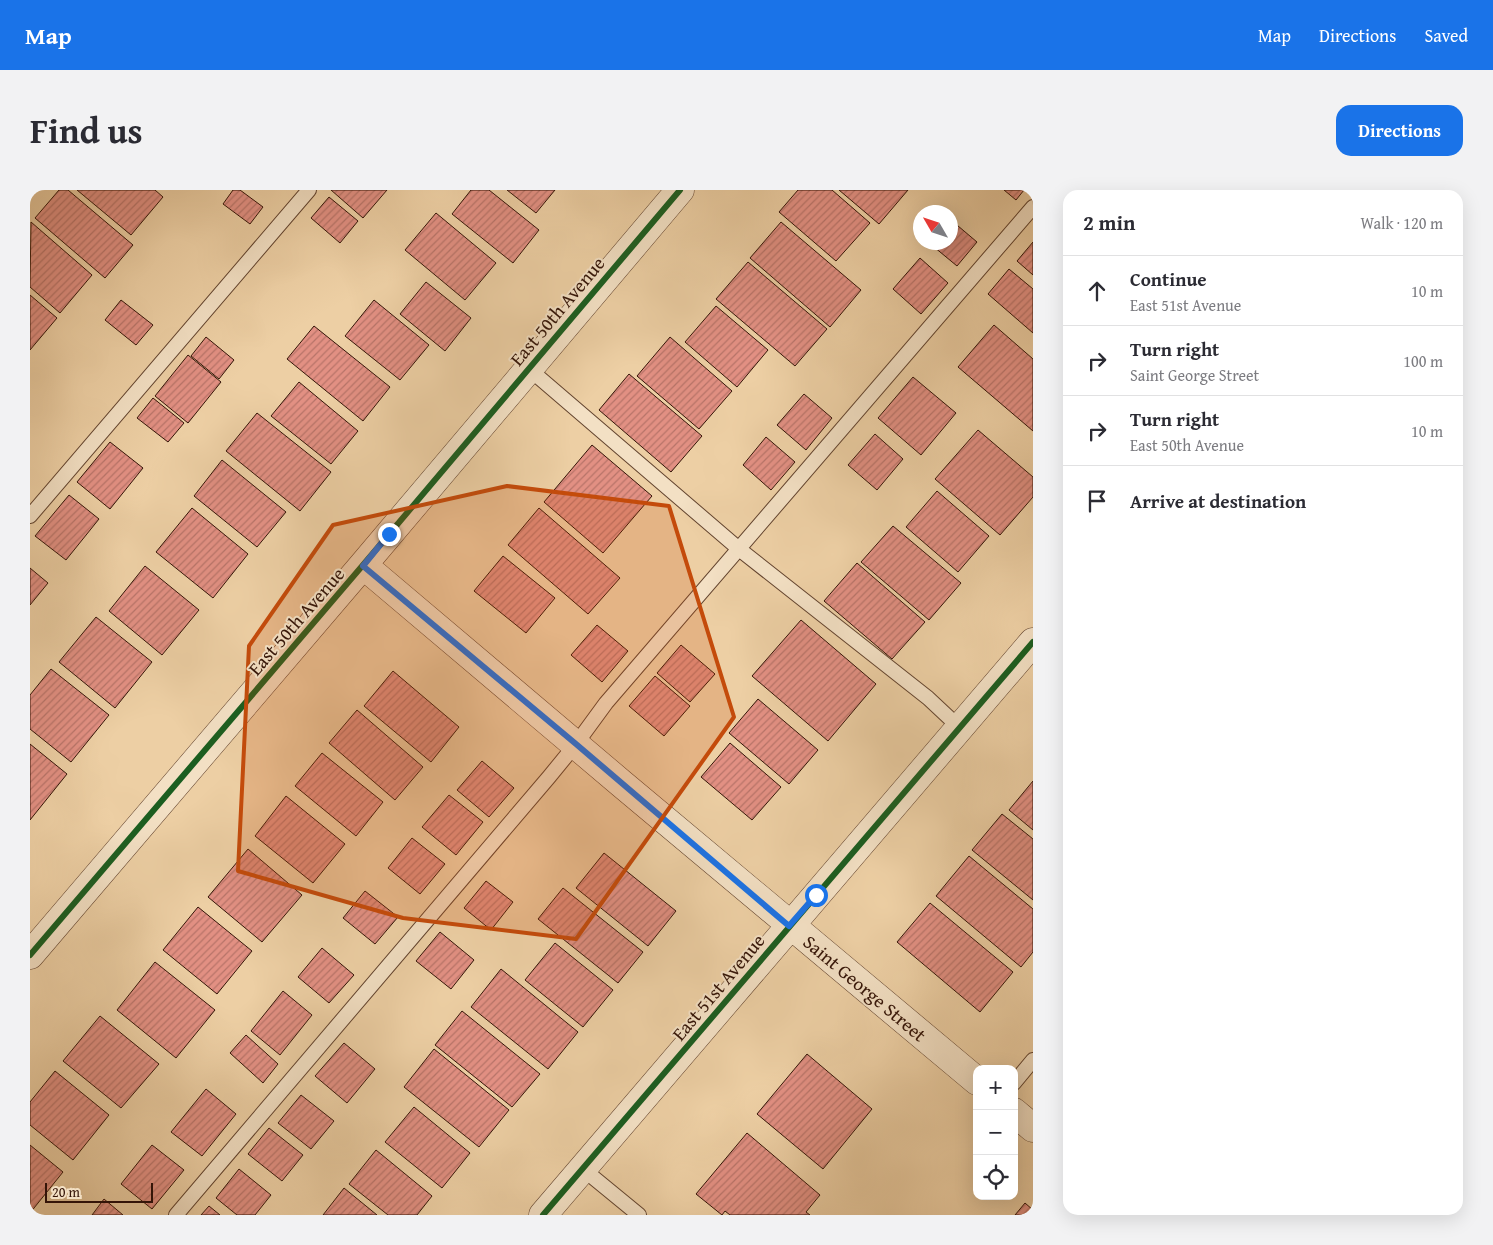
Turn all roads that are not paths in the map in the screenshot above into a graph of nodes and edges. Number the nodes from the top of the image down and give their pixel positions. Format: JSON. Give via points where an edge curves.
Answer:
{"nodes":[{"id":1,"x":309,"y":190,"type":"edge"},
{"id":2,"x":680,"y":190,"type":"edge"},
{"id":3,"x":1033,"y":207,"type":"edge"},
{"id":4,"x":528,"y":368,"type":"junction"},
{"id":5,"x":30,"y":516,"type":"edge"},
{"id":6,"x":739,"y":549,"type":"junction"},
{"id":7,"x":363,"y":566,"type":"junction"},
{"id":8,"x":1033,"y":642,"type":"edge"},
{"id":9,"x":960,"y":728,"type":"junction"},
{"id":10,"x":576,"y":744,"type":"junction"},
{"id":11,"x":789,"y":926,"type":"junction"},
{"id":12,"x":30,"y":955,"type":"edge"},
{"id":13,"x":1033,"y":1060,"type":"edge"},
{"id":14,"x":973,"y":1078,"type":"edge"},
{"id":15,"x":1018,"y":1078,"type":"edge"},
{"id":16,"x":1018,"y":1115,"type":"edge"},
{"id":17,"x":1033,"y":1128,"type":"edge"},
{"id":18,"x":582,"y":1169,"type":"junction"},
{"id":19,"x":176,"y":1215,"type":"edge"},
{"id":20,"x":543,"y":1215,"type":"edge"},
{"id":21,"x":638,"y":1215,"type":"edge"}],
"edges":[{"from":1,"to":5,"type":"lane"},
{"from":2,"to":4,"type":"street","name":"East 50th Avenue"},
{"from":3,"to":6,"type":"lane"},
{"from":4,"to":6,"type":"lane"},
{"from":4,"to":7,"type":"street","name":"East 50th Avenue"},
{"from":6,"to":9,"type":"lane","via":[[928,698]]},
{"from":6,"to":10,"type":"lane","via":[[606,703]]},
{"from":7,"to":10,"type":"street","name":"Saint George Street"},
{"from":7,"to":12,"type":"street","name":"East 50th Avenue"},
{"from":8,"to":9,"type":"street","name":"East 51st Avenue"},
{"from":9,"to":11,"type":"street","name":"East 51st Avenue"},
{"from":10,"to":11,"type":"street","name":"Saint George Street"},
{"from":10,"to":19,"type":"lane"},
{"from":11,"to":14,"type":"street","name":"Saint George Street"},
{"from":11,"to":18,"type":"street","name":"East 51st Avenue"},
{"from":13,"to":15,"type":"lane"},
{"from":16,"to":17,"type":"street"},
{"from":18,"to":20,"type":"street","name":"East 51st Avenue"},
{"from":18,"to":21,"type":"lane"}]}
